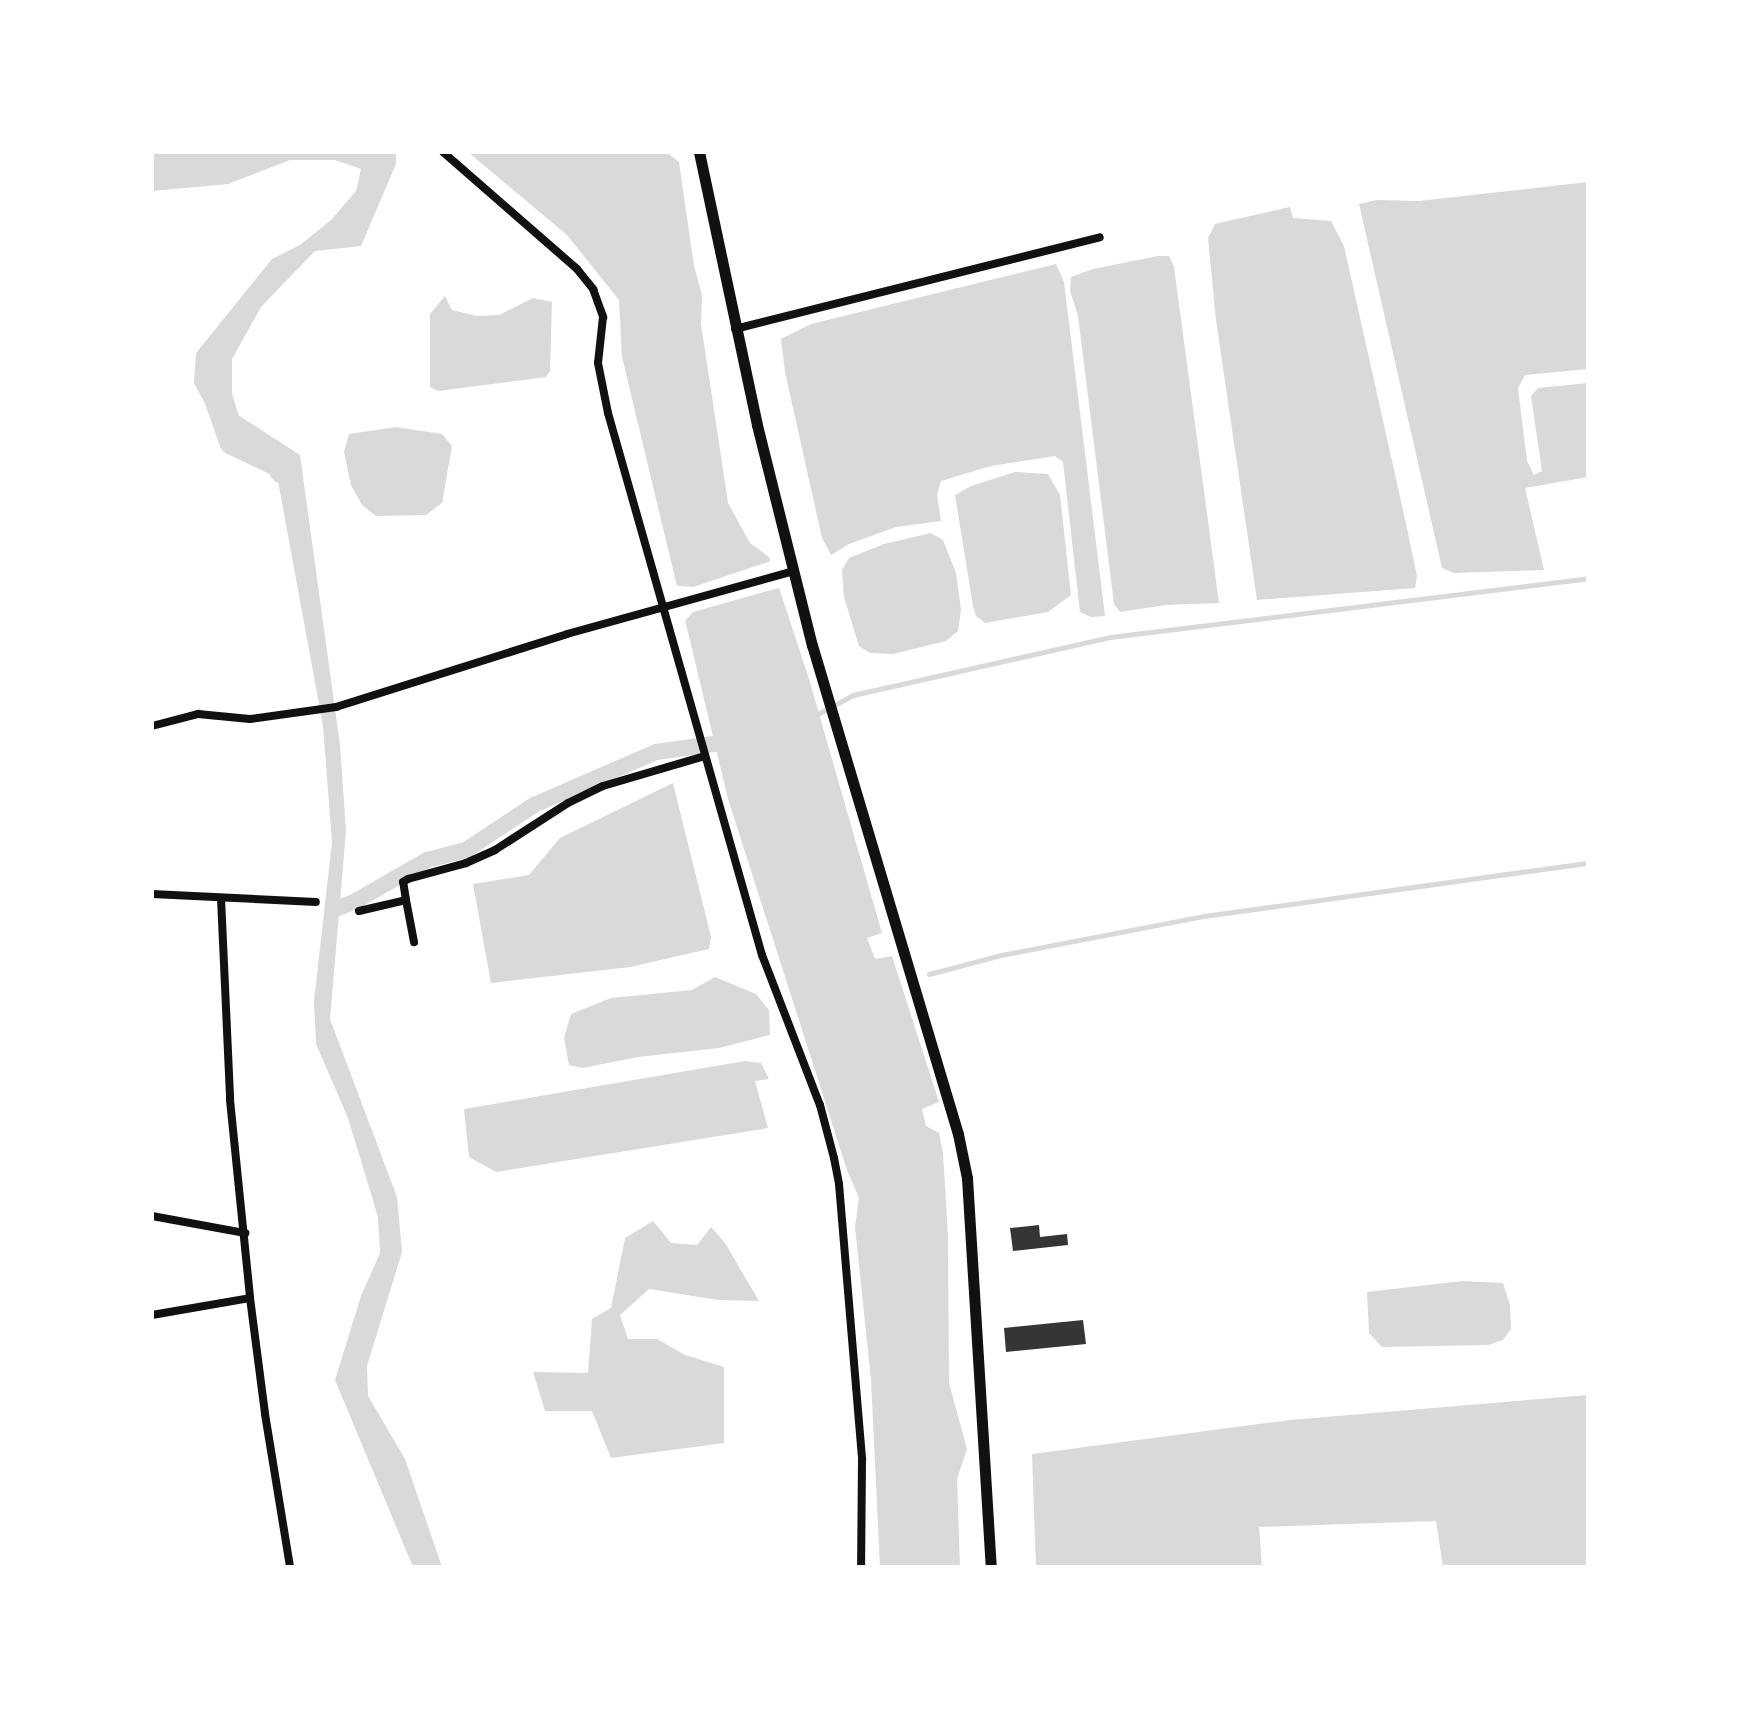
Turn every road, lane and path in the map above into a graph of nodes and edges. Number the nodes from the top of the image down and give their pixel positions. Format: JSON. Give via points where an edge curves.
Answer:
{"nodes":[{"id":1,"x":443,"y":152,"type":"edge"},
{"id":2,"x":699,"y":152,"type":"edge"},
{"id":3,"x":1100,"y":237,"type":"dead end"},
{"id":4,"x":735,"y":329,"type":"junction"},
{"id":5,"x":794,"y":571,"type":"junction"},
{"id":6,"x":671,"y":606,"type":"junction"},
{"id":7,"x":152,"y":726,"type":"edge"},
{"id":8,"x":705,"y":755,"type":"junction"},
{"id":9,"x":152,"y":894,"type":"edge"},
{"id":10,"x":221,"y":898,"type":"junction"},
{"id":11,"x":406,"y":900,"type":"junction"},
{"id":12,"x":316,"y":902,"type":"dead end"},
{"id":13,"x":359,"y":911,"type":"dead end"},
{"id":14,"x":414,"y":942,"type":"dead end"},
{"id":15,"x":152,"y":1216,"type":"edge"},
{"id":16,"x":245,"y":1233,"type":"junction"},
{"id":17,"x":250,"y":1298,"type":"junction"},
{"id":18,"x":152,"y":1315,"type":"edge"},
{"id":19,"x":290,"y":1567,"type":"edge"},
{"id":20,"x":861,"y":1567,"type":"edge"},
{"id":21,"x":991,"y":1567,"type":"edge"}],
"edges":[{"from":1,"to":6,"type":"street","via":[[565,257],[593,289],[603,317],[598,363],[608,413]]},
{"from":2,"to":4,"type":"street"},
{"from":3,"to":4,"type":"street"},
{"from":4,"to":5,"type":"street"},
{"from":5,"to":6,"type":"street"},
{"from":5,"to":21,"type":"street","via":[[967,1178]]},
{"from":6,"to":7,"type":"street","via":[[336,707],[250,719],[198,714]]},
{"from":6,"to":8,"type":"street"},
{"from":8,"to":11,"type":"street","via":[[603,786],[495,850],[408,879],[403,882]]},
{"from":8,"to":20,"type":"street","via":[[762,955],[820,1105],[839,1184],[862,1460]]},
{"from":9,"to":10,"type":"street"},
{"from":10,"to":12,"type":"street"},
{"from":10,"to":16,"type":"street","via":[[230,1100]]},
{"from":11,"to":13,"type":"street"},
{"from":11,"to":14,"type":"street"},
{"from":15,"to":16,"type":"street"},
{"from":16,"to":17,"type":"street"},
{"from":17,"to":18,"type":"street"},
{"from":17,"to":19,"type":"street"}]}
